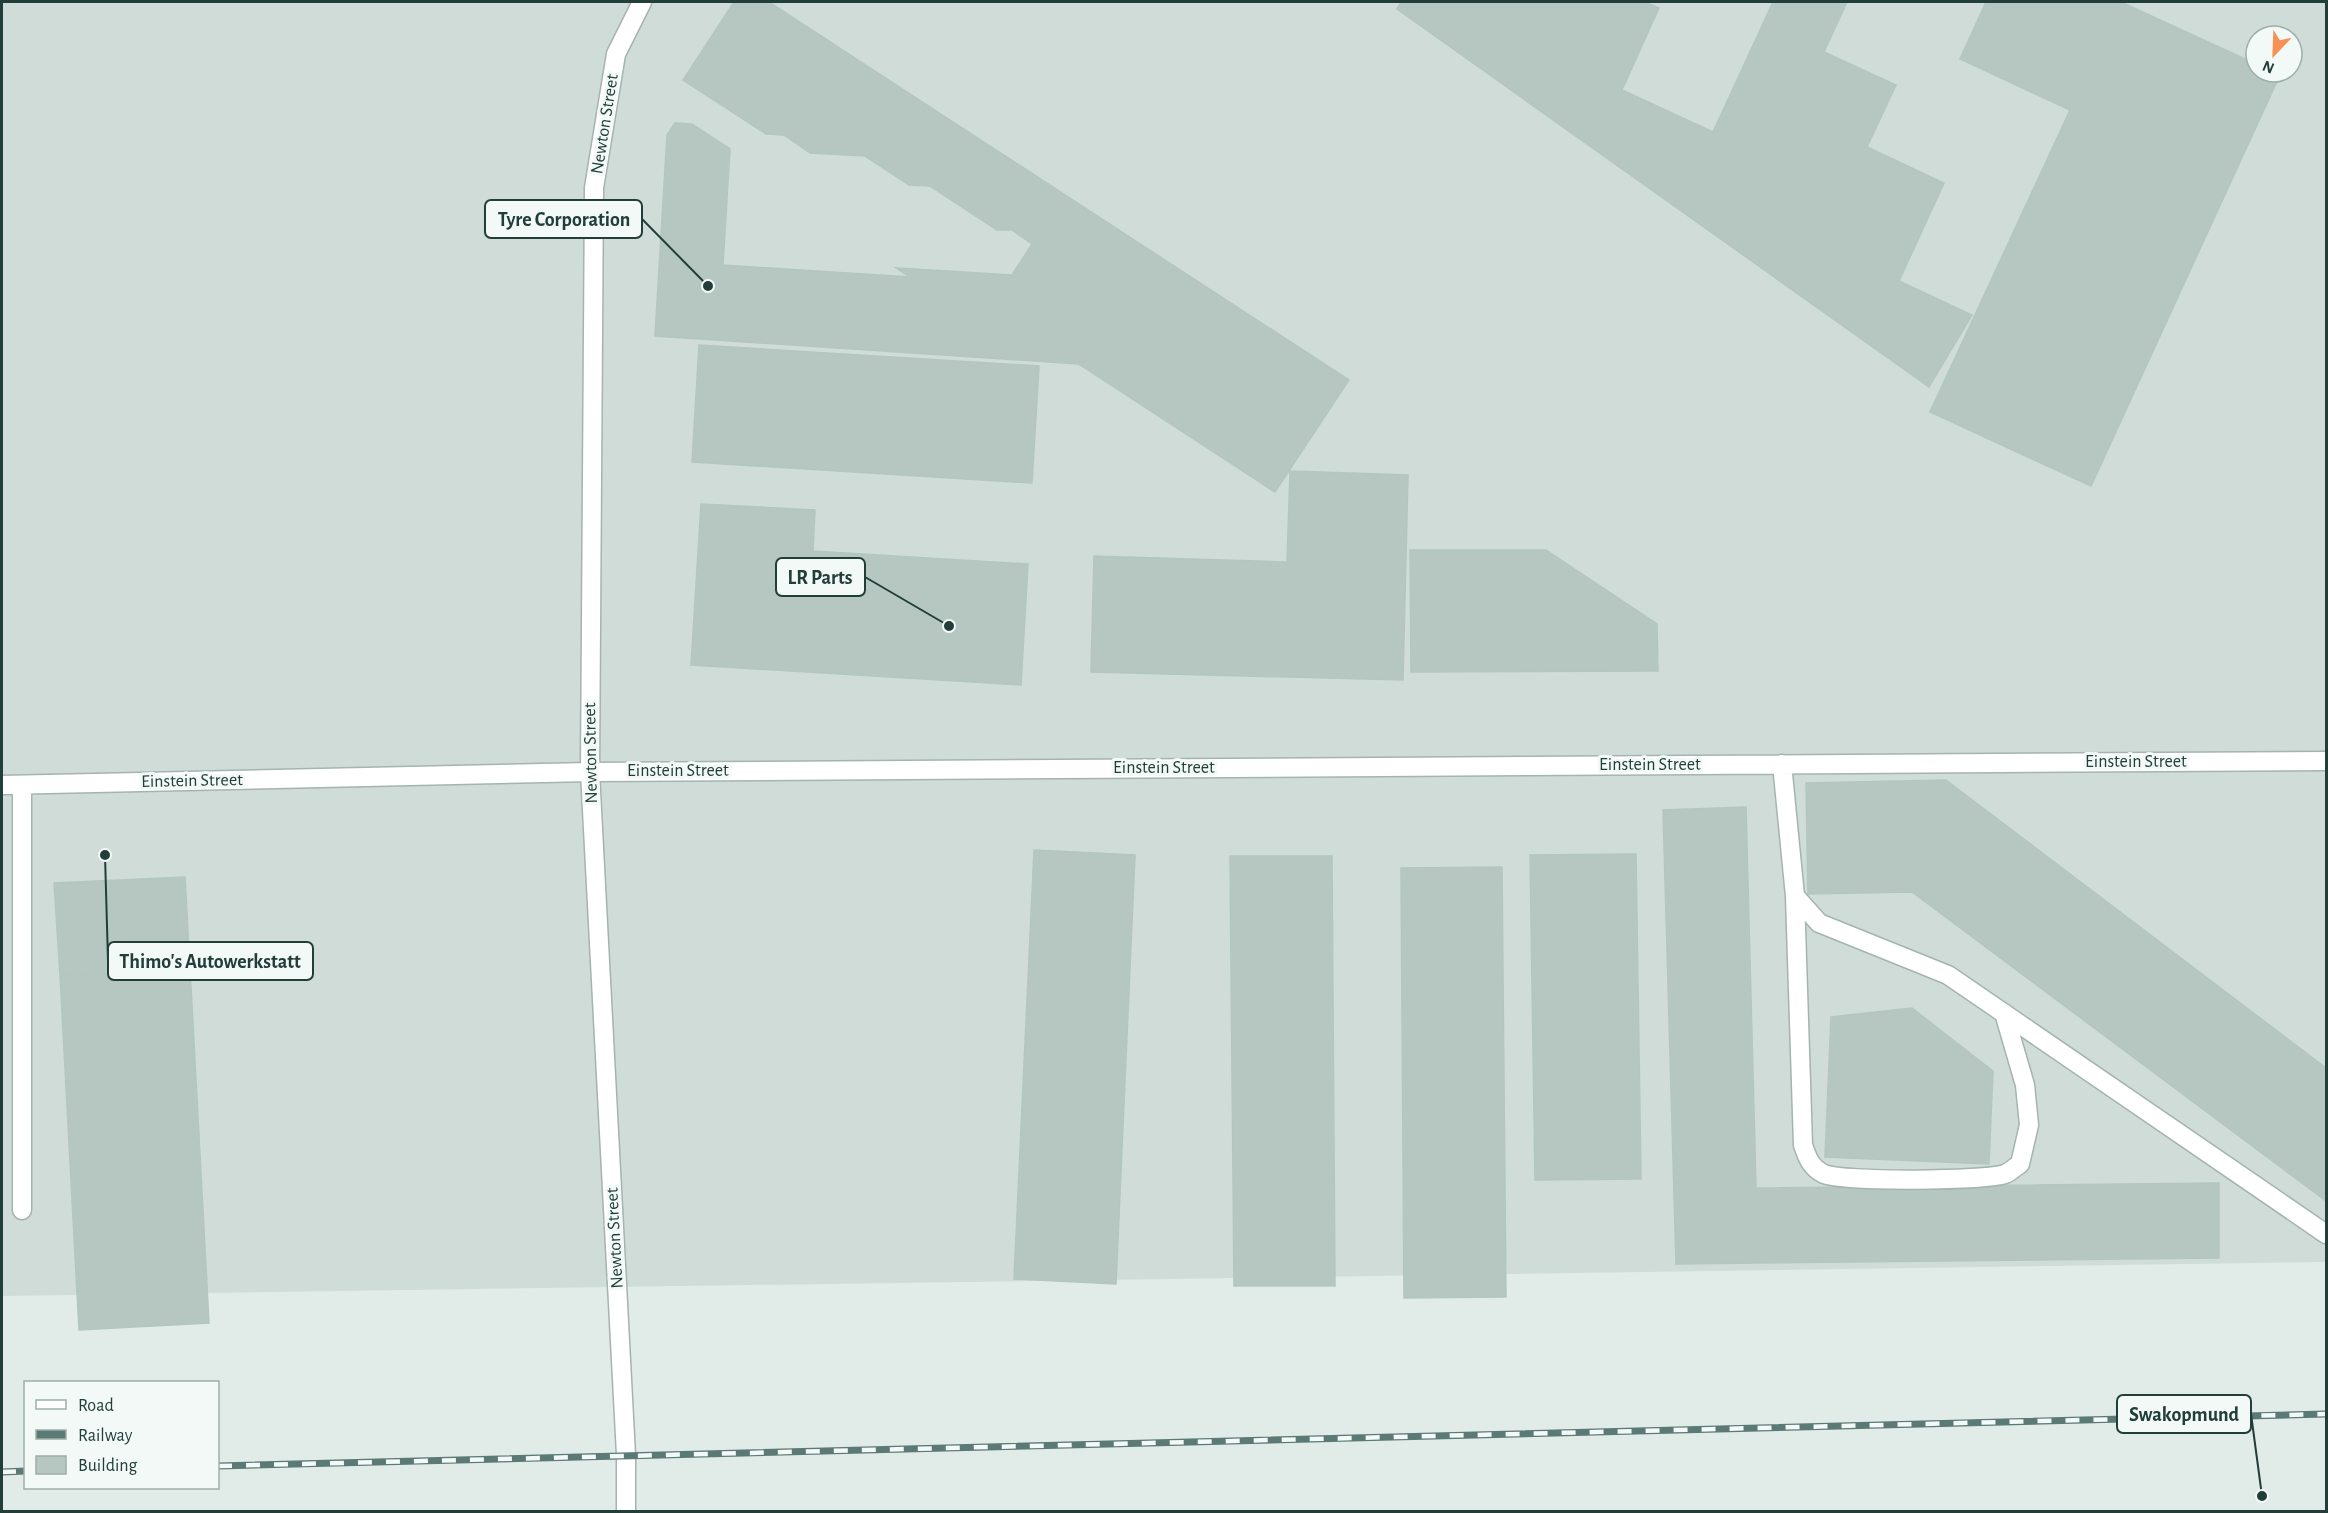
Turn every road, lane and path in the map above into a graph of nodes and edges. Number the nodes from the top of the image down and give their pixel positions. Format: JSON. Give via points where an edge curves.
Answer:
{"nodes":[{"id":1,"x":642,"y":2,"type":"edge"},
{"id":2,"x":2326,"y":761,"type":"edge"},
{"id":3,"x":1782,"y":764,"type":"junction"},
{"id":4,"x":590,"y":772,"type":"junction"},
{"id":5,"x":2,"y":784,"type":"edge"},
{"id":6,"x":22,"y":784,"type":"junction"},
{"id":7,"x":1795,"y":896,"type":"junction"},
{"id":8,"x":2004,"y":1013,"type":"junction"},
{"id":9,"x":22,"y":1210,"type":"dead end"},
{"id":10,"x":2326,"y":1234,"type":"edge"},
{"id":11,"x":626,"y":1512,"type":"edge"}],
"edges":[{"from":1,"to":4,"type":"street","name":"Newton Street","via":[[616,54],[594,188]]},
{"from":2,"to":3,"type":"street","name":"Einstein Street"},
{"from":3,"to":4,"type":"street","name":"Einstein Street"},
{"from":3,"to":7,"type":"street"},
{"from":4,"to":6,"type":"street","name":"Einstein Street"},
{"from":4,"to":11,"type":"street","name":"Newton Street"},
{"from":5,"to":6,"type":"street","name":"Einstein Street"},
{"from":6,"to":9,"type":"street"},
{"from":7,"to":8,"type":"street","via":[[1819,923],[1948,975]]},
{"from":7,"to":8,"type":"street","via":[[1803,1145],[1809,1162],[1824,1174],[1937,1180],[2005,1174],[2020,1164],[2029,1125],[2025,1085]]},
{"from":8,"to":10,"type":"street"}]}
